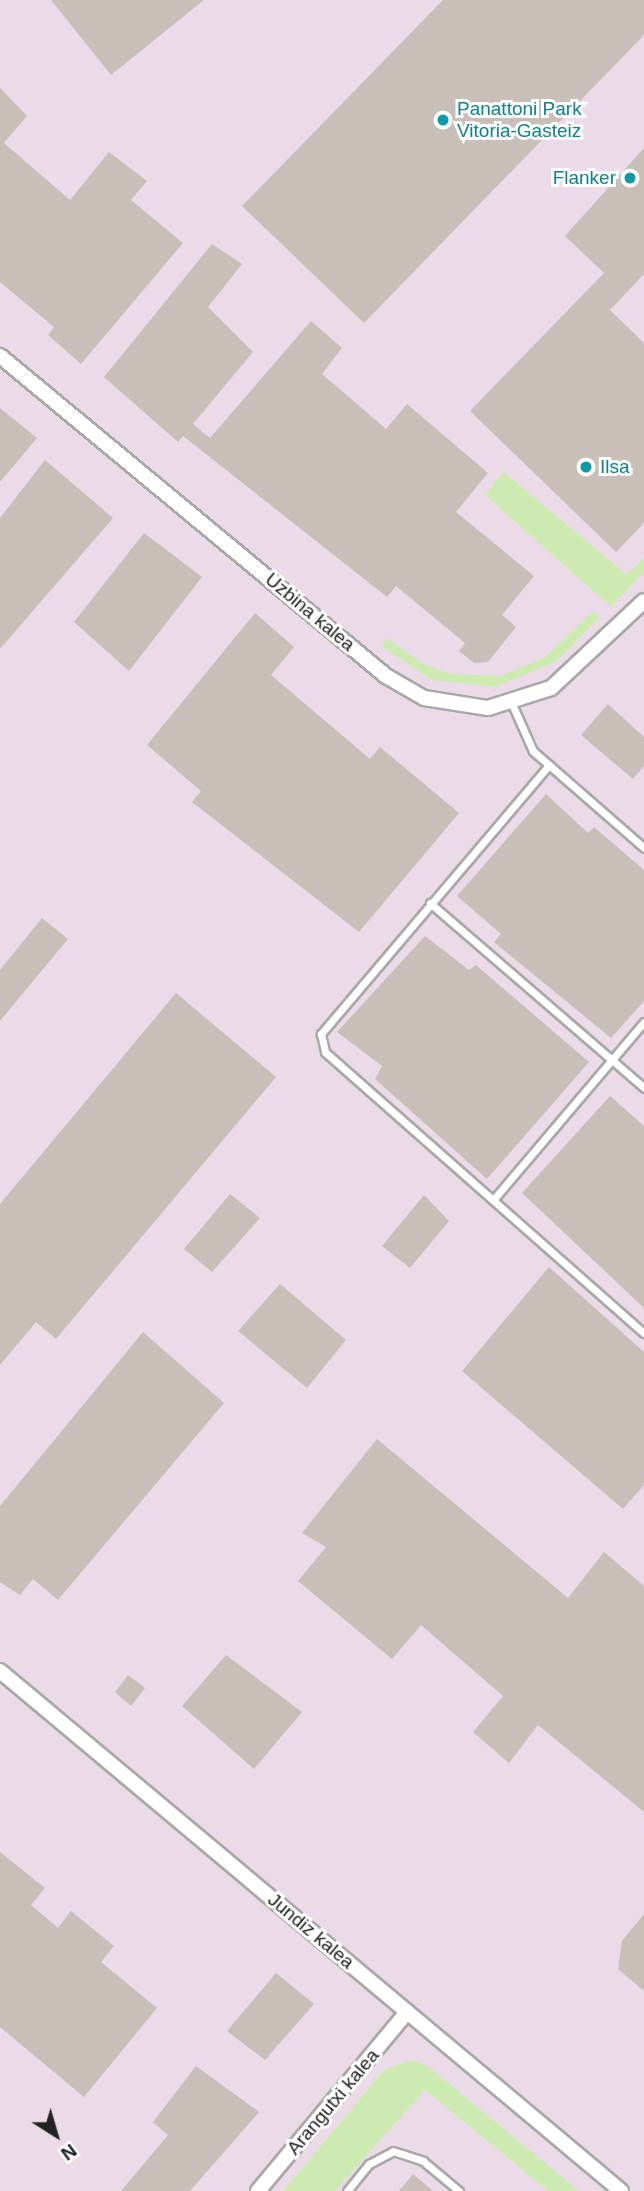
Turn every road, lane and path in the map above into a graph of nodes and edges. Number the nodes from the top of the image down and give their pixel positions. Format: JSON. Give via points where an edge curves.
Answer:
{"nodes":[{"id":1,"x":0,"y":356,"type":"edge"},
{"id":2,"x":644,"y":601,"type":"edge"},
{"id":3,"x":512,"y":704,"type":"junction"},
{"id":4,"x":549,"y":765,"type":"junction"},
{"id":5,"x":644,"y":848,"type":"edge"},
{"id":6,"x":430,"y":903,"type":"junction"},
{"id":7,"x":644,"y":1023,"type":"edge"},
{"id":8,"x":612,"y":1060,"type":"junction"},
{"id":9,"x":644,"y":1088,"type":"edge"},
{"id":10,"x":493,"y":1200,"type":"junction"},
{"id":11,"x":644,"y":1333,"type":"edge"},
{"id":12,"x":0,"y":1672,"type":"edge"},
{"id":13,"x":407,"y":2012,"type":"junction"},
{"id":14,"x":258,"y":2191,"type":"edge"},
{"id":15,"x":347,"y":2191,"type":"edge"},
{"id":16,"x":459,"y":2191,"type":"edge"},
{"id":17,"x":621,"y":2191,"type":"edge"}],
"edges":[{"from":1,"to":3,"type":"street","name":"Uzbina kalea","via":[[386,676],[443,703]]},
{"from":2,"to":3,"type":"street","name":"Uzbina kalea","via":[[568,677]]},
{"from":3,"to":4,"type":"lane","via":[[533,751]]},
{"from":4,"to":5,"type":"lane"},
{"from":4,"to":6,"type":"lane"},
{"from":6,"to":8,"type":"lane"},
{"from":6,"to":10,"type":"lane","via":[[321,1034],[325,1052]]},
{"from":7,"to":8,"type":"lane"},
{"from":8,"to":9,"type":"lane"},
{"from":8,"to":10,"type":"lane"},
{"from":10,"to":11,"type":"lane"},
{"from":12,"to":13,"type":"street","name":"Jundiz kalea"},
{"from":13,"to":14,"type":"street","name":"Arangutxi kalea"},
{"from":13,"to":17,"type":"street","name":"Jundiz kalea"},
{"from":15,"to":16,"type":"lane","via":[[369,2164],[393,2151],[423,2161]]}]}
